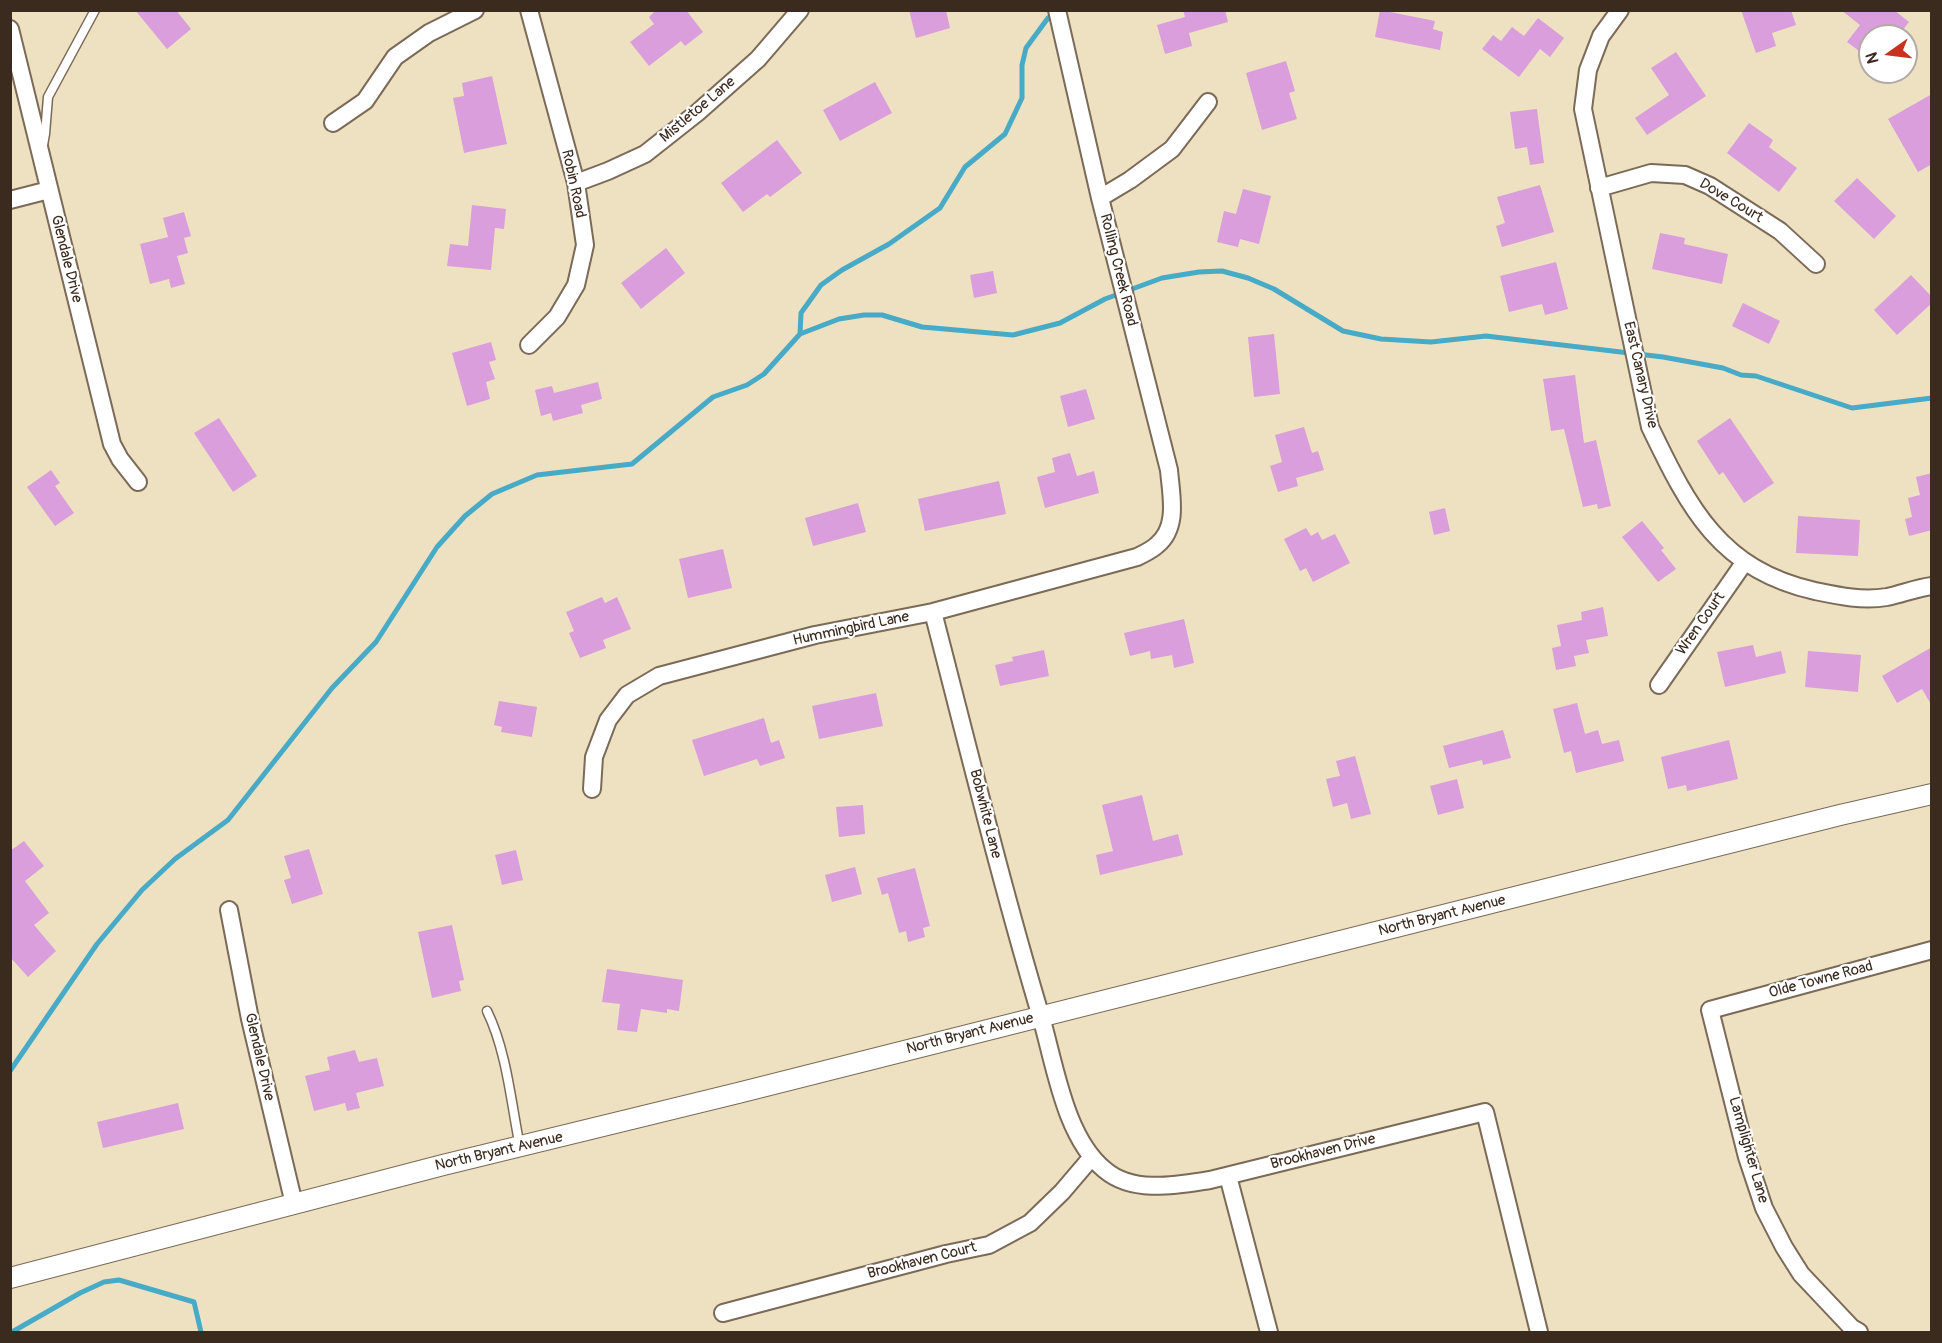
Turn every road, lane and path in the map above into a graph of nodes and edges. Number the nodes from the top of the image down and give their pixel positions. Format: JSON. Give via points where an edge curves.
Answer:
{"nodes":[{"id":1,"x":95,"y":10,"type":"edge"},
{"id":2,"x":475,"y":10,"type":"edge"},
{"id":3,"x":529,"y":10,"type":"edge"},
{"id":4,"x":800,"y":10,"type":"edge"},
{"id":5,"x":1057,"y":10,"type":"edge"},
{"id":6,"x":1620,"y":10,"type":"edge"},
{"id":7,"x":10,"y":29,"type":"edge"},
{"id":8,"x":1208,"y":102,"type":"dead end"},
{"id":9,"x":333,"y":123,"type":"dead end"},
{"id":10,"x":40,"y":153,"type":"junction"},
{"id":11,"x":576,"y":183,"type":"junction"},
{"id":12,"x":1599,"y":188,"type":"junction"},
{"id":13,"x":49,"y":190,"type":"junction"},
{"id":14,"x":1100,"y":198,"type":"junction"},
{"id":15,"x":10,"y":200,"type":"edge"},
{"id":16,"x":1816,"y":264,"type":"dead end"},
{"id":17,"x":529,"y":345,"type":"dead end"},
{"id":18,"x":138,"y":482,"type":"dead end"},
{"id":19,"x":1170,"y":530,"type":"joint"},
{"id":20,"x":1744,"y":563,"type":"junction"},
{"id":21,"x":1932,"y":586,"type":"edge"},
{"id":22,"x":933,"y":612,"type":"junction"},
{"id":23,"x":1659,"y":685,"type":"dead end"},
{"id":24,"x":592,"y":789,"type":"dead end"},
{"id":25,"x":1932,"y":794,"type":"edge"},
{"id":26,"x":229,"y":910,"type":"dead end"},
{"id":27,"x":1932,"y":950,"type":"edge"},
{"id":28,"x":1710,"y":1010,"type":"joint"},
{"id":29,"x":487,"y":1011,"type":"dead end"},
{"id":30,"x":1040,"y":1016,"type":"junction"},
{"id":31,"x":520,"y":1148,"type":"junction"},
{"id":32,"x":1091,"y":1158,"type":"junction"},
{"id":33,"x":1228,"y":1176,"type":"junction"},
{"id":34,"x":294,"y":1204,"type":"junction"},
{"id":35,"x":10,"y":1278,"type":"edge"},
{"id":36,"x":723,"y":1313,"type":"dead end"},
{"id":37,"x":1269,"y":1332,"type":"edge"},
{"id":38,"x":1539,"y":1332,"type":"edge"},
{"id":39,"x":1859,"y":1332,"type":"edge"}],
"edges":[{"from":1,"to":10,"type":"lane","via":[[48,97]]},
{"from":2,"to":9,"type":"street","via":[[429,33],[395,57],[365,100]]},
{"from":3,"to":11,"type":"street","name":"Robin Road"},
{"from":4,"to":11,"type":"street","name":"Mistletoe Lane","via":[[758,59],[645,154]]},
{"from":5,"to":14,"type":"street","name":"Rolling Creek Road"},
{"from":6,"to":12,"type":"street","name":"East Canary Drive","via":[[1600,36],[1588,70],[1583,109]]},
{"from":7,"to":10,"type":"street","name":"Glendale Drive"},
{"from":8,"to":14,"type":"street","via":[[1172,149]]},
{"from":10,"to":13,"type":"street","name":"Glendale Drive"},
{"from":11,"to":17,"type":"street","name":"Robin Road","via":[[585,245],[576,285],[557,317]]},
{"from":12,"to":16,"type":"street","name":"Dove Court","via":[[1651,173],[1685,175],[1710,186],[1779,231]]},
{"from":12,"to":20,"type":"street","name":"East Canary Drive","via":[[1650,427],[1693,506],[1718,539]]},
{"from":13,"to":15,"type":"street"},
{"from":13,"to":18,"type":"street","name":"Glendale Drive","via":[[112,444]]},
{"from":14,"to":19,"type":"street","name":"Rolling Creek Road","via":[[1169,470]]},
{"from":19,"to":22,"type":"street","name":"Hummingbird Lane","via":[[1157,546],[1137,557]]},
{"from":20,"to":21,"type":"street","name":"East Canary Drive","via":[[1768,577],[1848,598],[1887,597]]},
{"from":20,"to":23,"type":"street","name":"Wren Court"},
{"from":22,"to":24,"type":"street","name":"Hummingbird Lane","via":[[815,635],[659,676],[627,694],[608,720],[594,757]]},
{"from":22,"to":30,"type":"street","name":"Bobwhite Lane"},
{"from":25,"to":30,"type":"street","name":"North Bryant Avenue"},
{"from":26,"to":34,"type":"street","name":"Glendale Drive","via":[[250,1019]]},
{"from":27,"to":28,"type":"street","name":"Olde Towne Road"},
{"from":28,"to":39,"type":"street","name":"Lamplighter Lane","via":[[1764,1209],[1801,1274]]},
{"from":29,"to":31,"type":"lane","via":[[502,1055]]},
{"from":30,"to":31,"type":"street","name":"North Bryant Avenue"},
{"from":30,"to":32,"type":"street","name":"Brookhaven Drive","via":[[1076,1130]]},
{"from":31,"to":34,"type":"street","name":"North Bryant Avenue"},
{"from":32,"to":33,"type":"street","name":"Brookhaven Drive","via":[[1107,1173],[1135,1184],[1170,1186]]},
{"from":32,"to":36,"type":"street","name":"Brookhaven Court","via":[[1030,1223],[989,1245]]},
{"from":33,"to":37,"type":"street"},
{"from":33,"to":38,"type":"street","name":"Brookhaven Drive","via":[[1485,1112]]},
{"from":34,"to":35,"type":"street","name":"North Bryant Avenue"}]}
